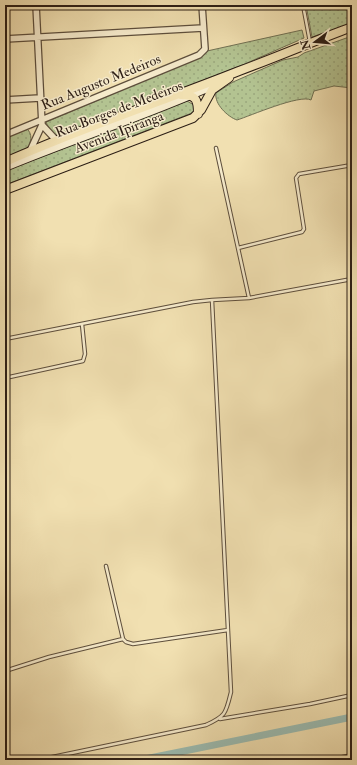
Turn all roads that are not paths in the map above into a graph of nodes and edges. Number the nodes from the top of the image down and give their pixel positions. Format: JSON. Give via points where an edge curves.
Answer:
{"nodes":[{"id":1,"x":36,"y":5,"type":"edge"},
{"id":2,"x":202,"y":5,"type":"edge"},
{"id":3,"x":303,"y":5,"type":"edge"},
{"id":4,"x":352,"y":27,"type":"edge"},
{"id":5,"x":204,"y":28,"type":"junction"},
{"id":6,"x":37,"y":37,"type":"junction"},
{"id":7,"x":5,"y":39,"type":"edge"},
{"id":8,"x":310,"y":42,"type":"junction"},
{"id":9,"x":240,"y":71,"type":"junction"},
{"id":10,"x":227,"y":78,"type":"junction"},
{"id":11,"x":191,"y":95,"type":"junction"},
{"id":12,"x":40,"y":98,"type":"junction"},
{"id":13,"x":5,"y":100,"type":"edge"},
{"id":14,"x":198,"y":114,"type":"junction"},
{"id":15,"x":42,"y":122,"type":"junction"},
{"id":16,"x":5,"y":135,"type":"edge"},
{"id":17,"x":59,"y":139,"type":"junction"},
{"id":18,"x":216,"y":148,"type":"dead end"},
{"id":19,"x":30,"y":151,"type":"junction"},
{"id":20,"x":5,"y":162,"type":"edge"},
{"id":21,"x":352,"y":165,"type":"edge"},
{"id":22,"x":5,"y":167,"type":"edge"},
{"id":23,"x":5,"y":190,"type":"edge"},
{"id":24,"x":238,"y":248,"type":"junction"},
{"id":25,"x":352,"y":278,"type":"edge"},
{"id":26,"x":249,"y":298,"type":"junction"},
{"id":27,"x":212,"y":300,"type":"junction"},
{"id":28,"x":82,"y":324,"type":"junction"},
{"id":29,"x":5,"y":339,"type":"edge"},
{"id":30,"x":5,"y":378,"type":"edge"},
{"id":31,"x":106,"y":566,"type":"dead end"},
{"id":32,"x":228,"y":630,"type":"junction"},
{"id":33,"x":123,"y":639,"type":"junction"},
{"id":34,"x":5,"y":671,"type":"edge"},
{"id":35,"x":352,"y":695,"type":"edge"},
{"id":36,"x":220,"y":719,"type":"junction"},
{"id":37,"x":352,"y":757,"type":"edge"},
{"id":38,"x":38,"y":760,"type":"edge"},
{"id":39,"x":337,"y":760,"type":"edge"}],
"edges":[{"from":1,"to":6,"type":"street"},
{"from":2,"to":5,"type":"street"},
{"from":3,"to":8,"type":"lane"},
{"from":4,"to":8,"type":"main road","name":"Rua Borges de Medeiros"},
{"from":5,"to":6,"type":"street"},
{"from":5,"to":15,"type":"street","name":"Rua Augusto Medeiros","via":[[205,49],[198,55]]},
{"from":6,"to":7,"type":"street"},
{"from":6,"to":12,"type":"street"},
{"from":8,"to":9,"type":"main road","name":"Rua Borges de Medeiros"},
{"from":9,"to":10,"type":"main road","name":"Rua Borges de Medeiros"},
{"from":9,"to":17,"type":"main road","name":"Rua Borges de Medeiros"},
{"from":10,"to":11,"type":"main road","name":"Rua Borges de Medeiros"},
{"from":10,"to":14,"type":"main road","via":[[212,90]]},
{"from":11,"to":14,"type":"main road","via":[[197,102]]},
{"from":11,"to":17,"type":"main road","via":[[179,95],[106,124]]},
{"from":11,"to":22,"type":"main road","name":"Rua Borges de Medeiros"},
{"from":12,"to":13,"type":"street"},
{"from":12,"to":15,"type":"street"},
{"from":14,"to":23,"type":"main road","name":"Avenida Ipiranga"},
{"from":15,"to":16,"type":"street","name":"Rua Augusto Medeiros"},
{"from":15,"to":17,"type":"street"},
{"from":15,"to":19,"type":"street"},
{"from":17,"to":19,"type":"main road","name":"Rua Borges de Medeiros"},
{"from":18,"to":24,"type":"lane"},
{"from":19,"to":20,"type":"main road","name":"Rua Borges de Medeiros"},
{"from":21,"to":24,"type":"lane","via":[[299,174],[296,178],[304,229],[302,232]]},
{"from":24,"to":26,"type":"lane"},
{"from":25,"to":26,"type":"lane"},
{"from":26,"to":27,"type":"lane"},
{"from":27,"to":28,"type":"lane"},
{"from":27,"to":32,"type":"lane"},
{"from":28,"to":29,"type":"lane"},
{"from":28,"to":30,"type":"lane","via":[[85,354],[83,361]]},
{"from":31,"to":33,"type":"lane"},
{"from":32,"to":33,"type":"lane","via":[[133,644]]},
{"from":32,"to":36,"type":"lane","via":[[231,692],[227,709]]},
{"from":33,"to":34,"type":"lane"},
{"from":35,"to":36,"type":"lane"},
{"from":36,"to":38,"type":"lane","via":[[206,725]]},
{"from":37,"to":39,"type":"street"}]}
